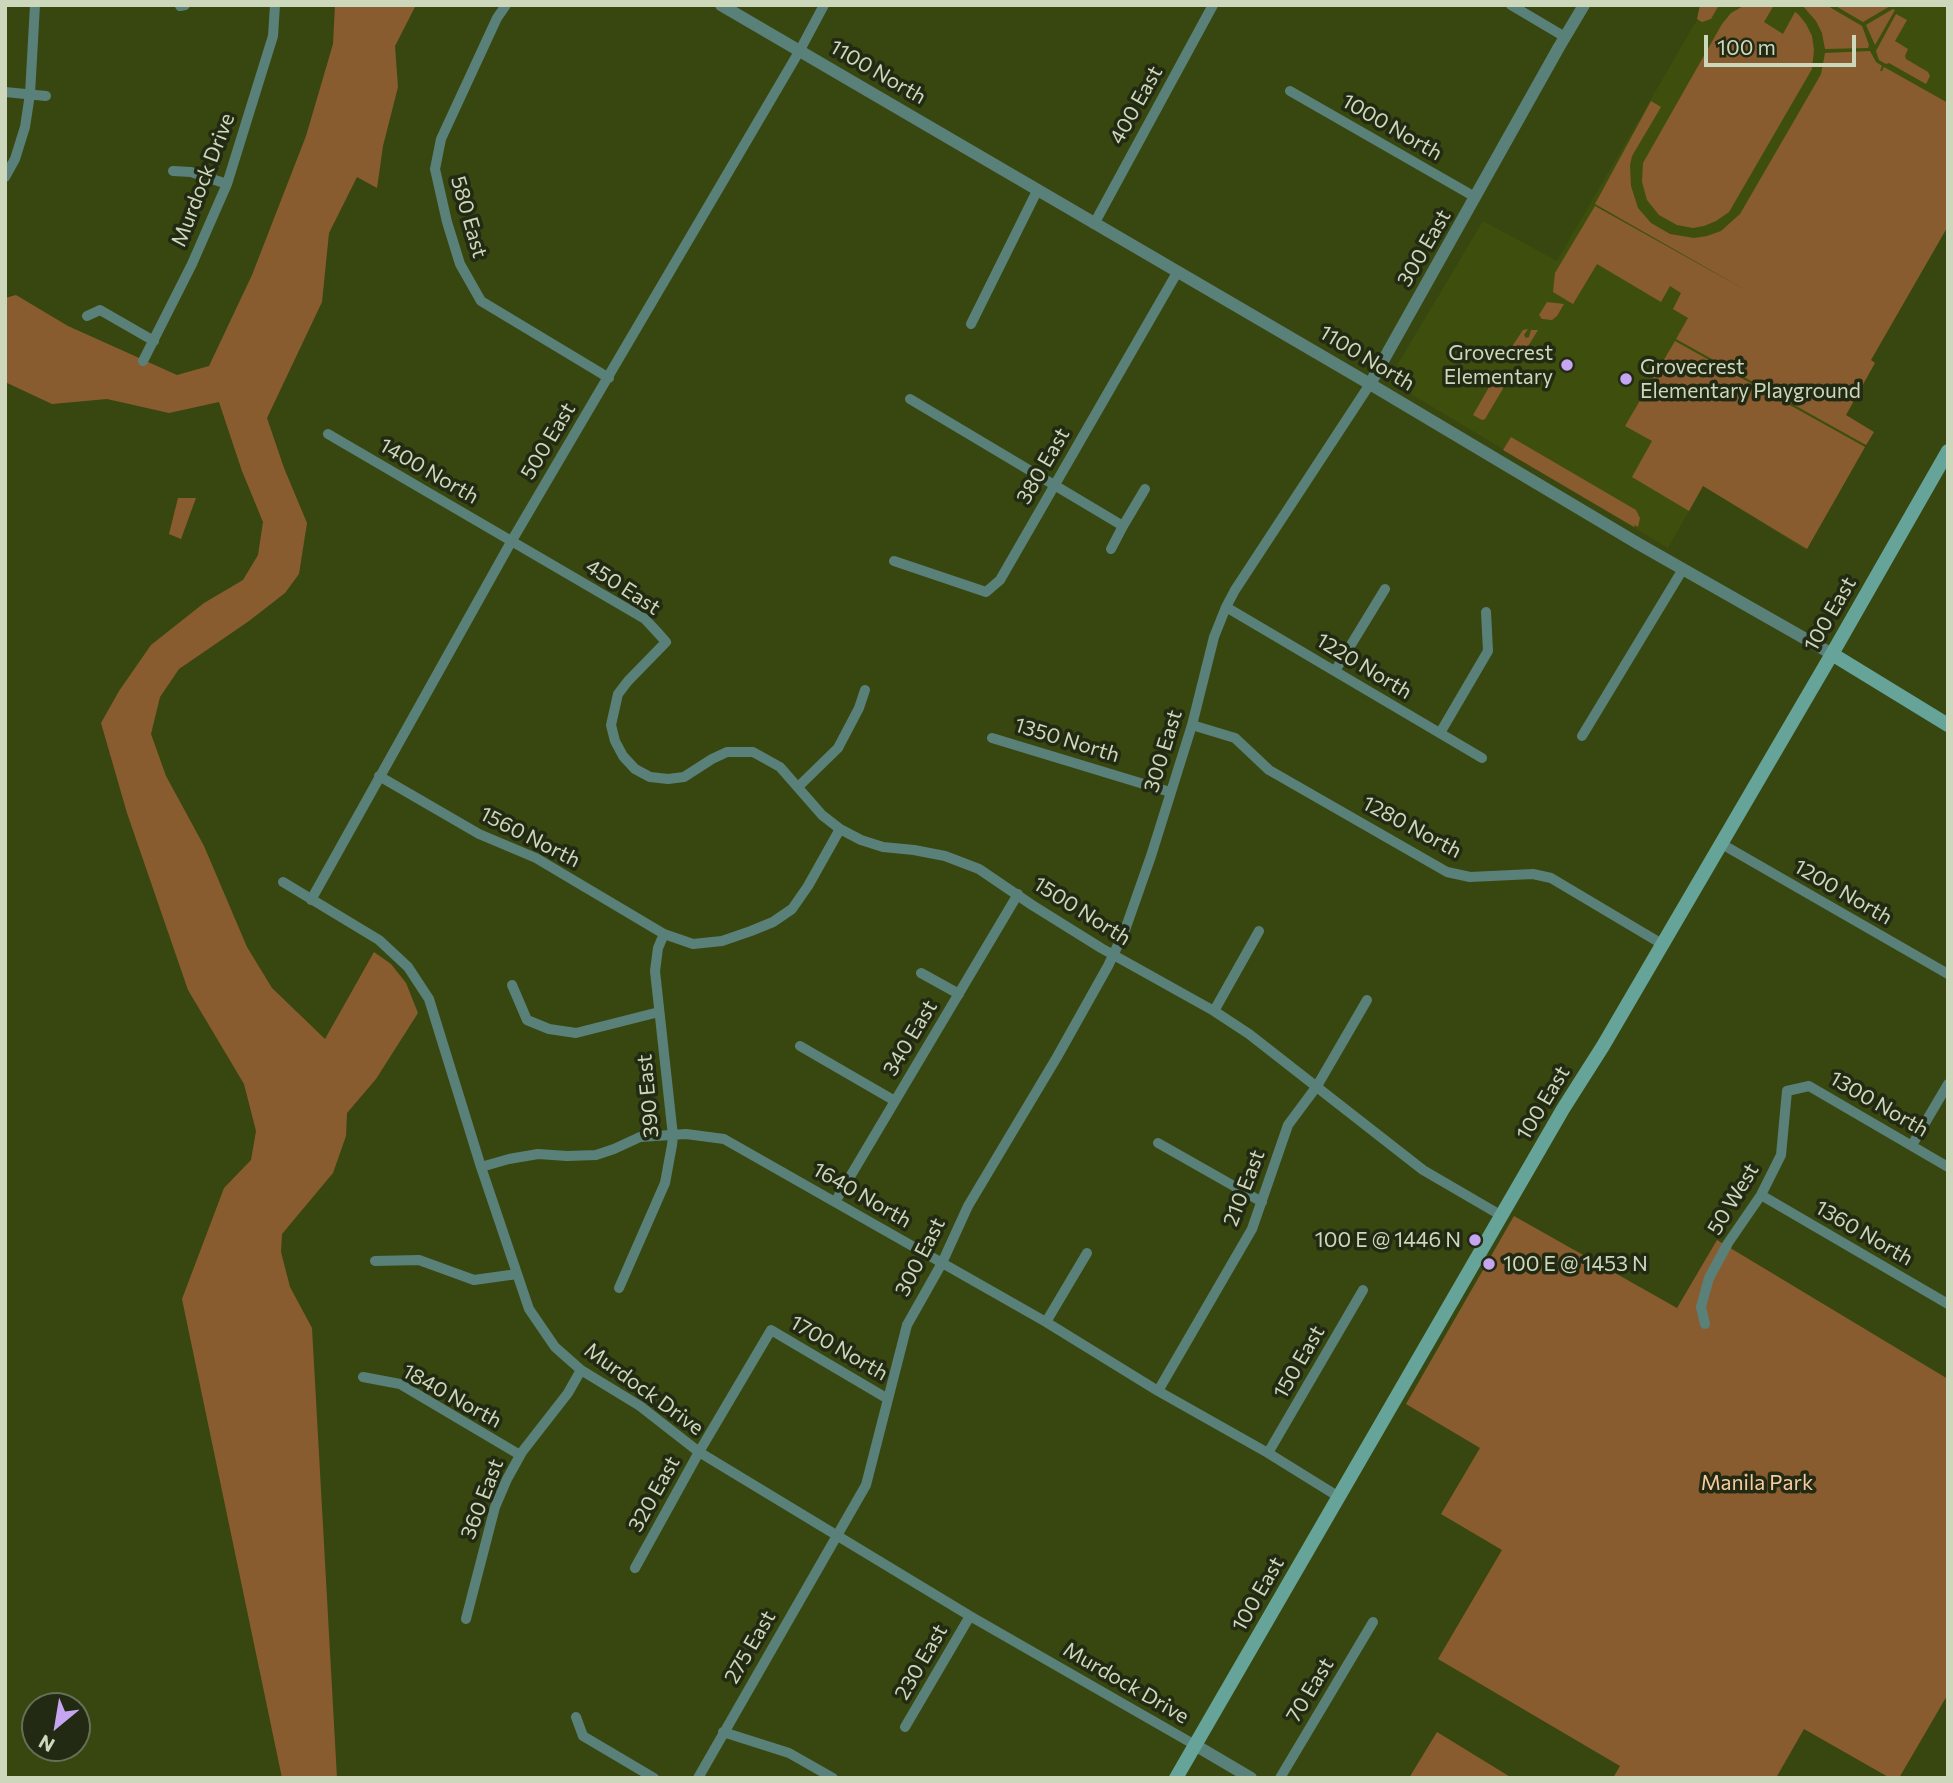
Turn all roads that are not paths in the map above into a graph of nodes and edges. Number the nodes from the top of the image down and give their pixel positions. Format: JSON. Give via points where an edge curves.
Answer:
{"nodes":[{"id":1,"x":35,"y":5,"type":"edge"},
{"id":2,"x":275,"y":5,"type":"edge"},
{"id":3,"x":506,"y":5,"type":"edge"},
{"id":4,"x":721,"y":5,"type":"edge"},
{"id":5,"x":824,"y":5,"type":"edge"},
{"id":6,"x":1213,"y":5,"type":"edge"},
{"id":7,"x":1511,"y":5,"type":"edge"},
{"id":8,"x":1584,"y":5,"type":"edge"},
{"id":9,"x":1565,"y":37,"type":"junction"},
{"id":10,"x":800,"y":50,"type":"junction"},
{"id":11,"x":1290,"y":91,"type":"dead end"},
{"id":12,"x":5,"y":92,"type":"edge"},
{"id":13,"x":30,"y":94,"type":"junction"},
{"id":14,"x":46,"y":96,"type":"dead end"},
{"id":15,"x":173,"y":171,"type":"dead end"},
{"id":16,"x":5,"y":177,"type":"edge"},
{"id":17,"x":227,"y":184,"type":"junction"},
{"id":18,"x":1037,"y":191,"type":"junction"},
{"id":19,"x":1475,"y":197,"type":"junction"},
{"id":20,"x":1094,"y":224,"type":"junction"},
{"id":21,"x":1178,"y":271,"type":"junction"},
{"id":22,"x":87,"y":316,"type":"dead end"},
{"id":23,"x":971,"y":324,"type":"dead end"},
{"id":24,"x":154,"y":341,"type":"junction"},
{"id":25,"x":143,"y":361,"type":"dead end"},
{"id":26,"x":609,"y":377,"type":"junction"},
{"id":27,"x":1370,"y":384,"type":"junction"},
{"id":28,"x":910,"y":399,"type":"dead end"},
{"id":29,"x":328,"y":434,"type":"dead end"},
{"id":30,"x":1948,"y":451,"type":"edge"},
{"id":31,"x":1054,"y":485,"type":"junction"},
{"id":32,"x":1145,"y":489,"type":"dead end"},
{"id":33,"x":1123,"y":526,"type":"junction"},
{"id":34,"x":511,"y":542,"type":"junction"},
{"id":35,"x":1111,"y":549,"type":"dead end"},
{"id":36,"x":894,"y":561,"type":"dead end"},
{"id":37,"x":1683,"y":569,"type":"junction"},
{"id":38,"x":1384,"y":589,"type":"dead end"},
{"id":39,"x":1226,"y":607,"type":"junction"},
{"id":40,"x":1486,"y":612,"type":"dead end"},
{"id":41,"x":1832,"y":654,"type":"junction"},
{"id":42,"x":1335,"y":671,"type":"junction"},
{"id":43,"x":865,"y":690,"type":"dead end"},
{"id":44,"x":1192,"y":725,"type":"junction"},
{"id":45,"x":1948,"y":725,"type":"edge"},
{"id":46,"x":1440,"y":733,"type":"junction"},
{"id":47,"x":1582,"y":736,"type":"dead end"},
{"id":48,"x":992,"y":738,"type":"dead end"},
{"id":49,"x":623,"y":756,"type":"joint"},
{"id":50,"x":1482,"y":758,"type":"dead end"},
{"id":51,"x":379,"y":776,"type":"junction"},
{"id":52,"x":798,"y":786,"type":"junction"},
{"id":53,"x":1170,"y":792,"type":"junction"},
{"id":54,"x":840,"y":829,"type":"junction"},
{"id":55,"x":1720,"y":843,"type":"junction"},
{"id":56,"x":283,"y":883,"type":"dead end"},
{"id":57,"x":1018,"y":894,"type":"junction"},
{"id":58,"x":311,"y":900,"type":"junction"},
{"id":59,"x":1259,"y":931,"type":"dead end"},
{"id":60,"x":664,"y":934,"type":"junction"},
{"id":61,"x":1662,"y":944,"type":"junction"},
{"id":62,"x":1114,"y":955,"type":"junction"},
{"id":63,"x":921,"y":973,"type":"dead end"},
{"id":64,"x":1948,"y":974,"type":"edge"},
{"id":65,"x":512,"y":985,"type":"dead end"},
{"id":66,"x":959,"y":994,"type":"junction"},
{"id":67,"x":1367,"y":1000,"type":"dead end"},
{"id":68,"x":1214,"y":1011,"type":"junction"},
{"id":69,"x":659,"y":1012,"type":"junction"},
{"id":70,"x":800,"y":1046,"type":"dead end"},
{"id":71,"x":1948,"y":1084,"type":"edge"},
{"id":72,"x":1317,"y":1086,"type":"junction"},
{"id":73,"x":1787,"y":1091,"type":"joint"},
{"id":74,"x":895,"y":1101,"type":"junction"},
{"id":75,"x":673,"y":1136,"type":"junction"},
{"id":76,"x":1158,"y":1143,"type":"dead end"},
{"id":77,"x":1912,"y":1145,"type":"junction"},
{"id":78,"x":481,"y":1167,"type":"junction"},
{"id":79,"x":1948,"y":1167,"type":"edge"},
{"id":80,"x":1761,"y":1195,"type":"junction"},
{"id":81,"x":835,"y":1202,"type":"junction"},
{"id":82,"x":1262,"y":1202,"type":"junction"},
{"id":83,"x":1502,"y":1216,"type":"junction"},
{"id":84,"x":1087,"y":1253,"type":"dead end"},
{"id":85,"x":375,"y":1261,"type":"dead end"},
{"id":86,"x":942,"y":1263,"type":"junction"},
{"id":87,"x":517,"y":1274,"type":"junction"},
{"id":88,"x":619,"y":1288,"type":"dead end"},
{"id":89,"x":1363,"y":1290,"type":"dead end"},
{"id":90,"x":1948,"y":1304,"type":"edge"},
{"id":91,"x":1046,"y":1322,"type":"junction"},
{"id":92,"x":1705,"y":1324,"type":"dead end"},
{"id":93,"x":771,"y":1330,"type":"joint"},
{"id":94,"x":581,"y":1370,"type":"junction"},
{"id":95,"x":363,"y":1377,"type":"dead end"},
{"id":96,"x":1158,"y":1391,"type":"junction"},
{"id":97,"x":888,"y":1399,"type":"junction"},
{"id":98,"x":699,"y":1452,"type":"junction"},
{"id":99,"x":1268,"y":1453,"type":"junction"},
{"id":100,"x":520,"y":1455,"type":"junction"},
{"id":101,"x":1339,"y":1497,"type":"junction"},
{"id":102,"x":836,"y":1535,"type":"junction"},
{"id":103,"x":635,"y":1568,"type":"dead end"},
{"id":104,"x":970,"y":1616,"type":"junction"},
{"id":105,"x":466,"y":1619,"type":"dead end"},
{"id":106,"x":1373,"y":1622,"type":"dead end"},
{"id":107,"x":576,"y":1717,"type":"dead end"},
{"id":108,"x":905,"y":1727,"type":"dead end"},
{"id":109,"x":723,"y":1732,"type":"junction"},
{"id":110,"x":1195,"y":1745,"type":"junction"},
{"id":111,"x":654,"y":1778,"type":"edge"},
{"id":112,"x":698,"y":1778,"type":"edge"},
{"id":113,"x":833,"y":1778,"type":"edge"},
{"id":114,"x":1176,"y":1778,"type":"edge"},
{"id":115,"x":1251,"y":1778,"type":"edge"},
{"id":116,"x":1280,"y":1778,"type":"edge"}],
"edges":[{"from":1,"to":13,"type":"street"},
{"from":2,"to":17,"type":"street","name":"Murdock Drive","via":[[273,36]]},
{"from":3,"to":26,"type":"street","name":"580 East","via":[[441,139],[436,169],[447,222],[460,264],[481,301]]},
{"from":4,"to":10,"type":"street","name":"1100 North"},
{"from":5,"to":10,"type":"street","name":"500 East"},
{"from":6,"to":20,"type":"street","name":"400 East"},
{"from":7,"to":9,"type":"street"},
{"from":8,"to":9,"type":"street","name":"300 East"},
{"from":9,"to":19,"type":"street","name":"300 East"},
{"from":10,"to":18,"type":"street","name":"1100 North"},
{"from":10,"to":26,"type":"street","name":"500 East"},
{"from":11,"to":19,"type":"street","name":"1000 North"},
{"from":12,"to":13,"type":"street"},
{"from":13,"to":14,"type":"street"},
{"from":13,"to":16,"type":"street","via":[[25,127]]},
{"from":15,"to":17,"type":"street"},
{"from":17,"to":24,"type":"street","name":"Murdock Drive"},
{"from":18,"to":20,"type":"street","name":"1100 North"},
{"from":18,"to":23,"type":"street"},
{"from":19,"to":27,"type":"street","name":"300 East"},
{"from":20,"to":21,"type":"street","name":"1100 North"},
{"from":21,"to":27,"type":"street","name":"1100 North"},
{"from":21,"to":31,"type":"street","name":"380 East"},
{"from":22,"to":24,"type":"street","via":[[100,310]]},
{"from":24,"to":25,"type":"street","name":"Murdock Drive"},
{"from":26,"to":34,"type":"street","name":"500 East"},
{"from":27,"to":37,"type":"street","name":"1100 North"},
{"from":27,"to":39,"type":"street","name":"300 East"},
{"from":28,"to":31,"type":"street"},
{"from":29,"to":34,"type":"street","name":"1400 North"},
{"from":30,"to":41,"type":"main road","name":"100 East"},
{"from":31,"to":33,"type":"street"},
{"from":31,"to":36,"type":"street","name":"380 East","via":[[1000,580],[986,592]]},
{"from":32,"to":33,"type":"street"},
{"from":33,"to":35,"type":"street"},
{"from":34,"to":49,"type":"street","name":"450 East","via":[[645,620],[666,642],[618,694],[611,725]]},
{"from":34,"to":51,"type":"street","name":"500 East"},
{"from":37,"to":41,"type":"street","name":"1100 North"},
{"from":37,"to":47,"type":"street"},
{"from":38,"to":42,"type":"street"},
{"from":39,"to":42,"type":"street","name":"1220 North"},
{"from":39,"to":44,"type":"street","name":"300 East"},
{"from":40,"to":46,"type":"street","via":[[1488,651]]},
{"from":41,"to":45,"type":"main road","name":"1100 North"},
{"from":41,"to":55,"type":"main road","name":"100 East"},
{"from":42,"to":46,"type":"street","name":"1220 North"},
{"from":43,"to":52,"type":"street","via":[[838,748]]},
{"from":44,"to":53,"type":"street","name":"300 East"},
{"from":44,"to":61,"type":"street","name":"1280 North","via":[[1235,738],[1269,770],[1447,872],[1470,877],[1533,874],[1551,878]]},
{"from":46,"to":50,"type":"street","name":"1220 North"},
{"from":48,"to":53,"type":"street","name":"1350 North"},
{"from":49,"to":52,"type":"street","name":"1500 North","via":[[650,777],[668,779],[684,777],[727,752],[753,752],[780,767]]},
{"from":51,"to":58,"type":"street","name":"500 East"},
{"from":51,"to":60,"type":"street","name":"1560 North","via":[[479,834],[536,858]]},
{"from":52,"to":54,"type":"street","name":"1500 North"},
{"from":53,"to":62,"type":"street","name":"300 East"},
{"from":54,"to":57,"type":"street","name":"1500 North","via":[[883,847],[945,856],[979,869]]},
{"from":54,"to":60,"type":"street","name":"1560 North","via":[[792,909],[774,922],[722,941],[693,944]]},
{"from":55,"to":61,"type":"main road","name":"100 East"},
{"from":55,"to":64,"type":"street","name":"1200 North"},
{"from":56,"to":58,"type":"street","name":"Murdock Drive"},
{"from":57,"to":62,"type":"street","name":"1500 North"},
{"from":57,"to":66,"type":"street","name":"340 East"},
{"from":58,"to":78,"type":"street","name":"Murdock Drive","via":[[379,940],[408,967],[422,988]]},
{"from":59,"to":68,"type":"street"},
{"from":60,"to":69,"type":"street","name":"390 East","via":[[655,971]]},
{"from":61,"to":83,"type":"main road","name":"100 East"},
{"from":62,"to":68,"type":"street","name":"1500 North"},
{"from":62,"to":86,"type":"street","name":"300 East","via":[[968,1206]]},
{"from":63,"to":66,"type":"street"},
{"from":65,"to":69,"type":"street","via":[[527,1020],[549,1029],[576,1033]]},
{"from":66,"to":74,"type":"street","name":"340 East"},
{"from":67,"to":72,"type":"street","name":"210 East"},
{"from":68,"to":72,"type":"street","name":"1500 North"},
{"from":69,"to":75,"type":"street","name":"390 East"},
{"from":70,"to":74,"type":"street"},
{"from":71,"to":77,"type":"street"},
{"from":72,"to":82,"type":"street","name":"210 East","via":[[1288,1125]]},
{"from":72,"to":83,"type":"street","name":"1500 North","via":[[1423,1170]]},
{"from":73,"to":77,"type":"street","name":"1300 North","via":[[1809,1086]]},
{"from":73,"to":80,"type":"street","name":"50 West","via":[[1781,1155]]},
{"from":74,"to":81,"type":"street","name":"340 East"},
{"from":75,"to":78,"type":"street","name":"1640 North","via":[[640,1137],[596,1155],[538,1154]]},
{"from":75,"to":81,"type":"street","name":"1640 North","via":[[724,1139]]},
{"from":75,"to":88,"type":"street","name":"390 East","via":[[665,1183]]},
{"from":76,"to":82,"type":"street"},
{"from":77,"to":79,"type":"street","name":"1300 North"},
{"from":78,"to":87,"type":"street","name":"Murdock Drive"},
{"from":80,"to":90,"type":"street","name":"1360 North"},
{"from":80,"to":92,"type":"street","name":"50 West","via":[[1709,1278],[1701,1307]]},
{"from":81,"to":86,"type":"street","name":"1640 North"},
{"from":82,"to":96,"type":"street","name":"210 East","via":[[1252,1229]]},
{"from":83,"to":101,"type":"main road","name":"100 East"},
{"from":84,"to":91,"type":"street"},
{"from":85,"to":87,"type":"street","via":[[419,1260],[474,1280]]},
{"from":86,"to":91,"type":"street","name":"1640 North"},
{"from":86,"to":97,"type":"street","name":"300 East","via":[[906,1325]]},
{"from":87,"to":94,"type":"street","name":"Murdock Drive","via":[[529,1309],[555,1347]]},
{"from":89,"to":99,"type":"street","name":"150 East"},
{"from":91,"to":96,"type":"street","name":"1640 North"},
{"from":93,"to":97,"type":"street","name":"1700 North"},
{"from":93,"to":98,"type":"street","name":"320 East"},
{"from":94,"to":98,"type":"street","name":"Murdock Drive","via":[[640,1406]]},
{"from":94,"to":100,"type":"street","name":"360 East"},
{"from":95,"to":100,"type":"street","name":"1840 North","via":[[400,1384]]},
{"from":96,"to":99,"type":"street","name":"1640 North"},
{"from":97,"to":102,"type":"street","name":"300 East","via":[[866,1485]]},
{"from":98,"to":102,"type":"street","name":"Murdock Drive"},
{"from":98,"to":103,"type":"street","name":"320 East"},
{"from":99,"to":101,"type":"street","name":"1640 North"},
{"from":100,"to":105,"type":"street","name":"360 East","via":[[495,1507]]},
{"from":101,"to":110,"type":"main road","name":"100 East"},
{"from":102,"to":104,"type":"street","name":"Murdock Drive"},
{"from":102,"to":109,"type":"street","name":"275 East"},
{"from":104,"to":108,"type":"street","name":"230 East"},
{"from":104,"to":110,"type":"street","name":"Murdock Drive"},
{"from":106,"to":116,"type":"street","name":"70 East"},
{"from":107,"to":111,"type":"street","via":[[583,1736]]},
{"from":109,"to":112,"type":"street","name":"275 East"},
{"from":109,"to":113,"type":"street","via":[[789,1753]]},
{"from":110,"to":114,"type":"main road","name":"100 East"},
{"from":110,"to":115,"type":"street"}]}
